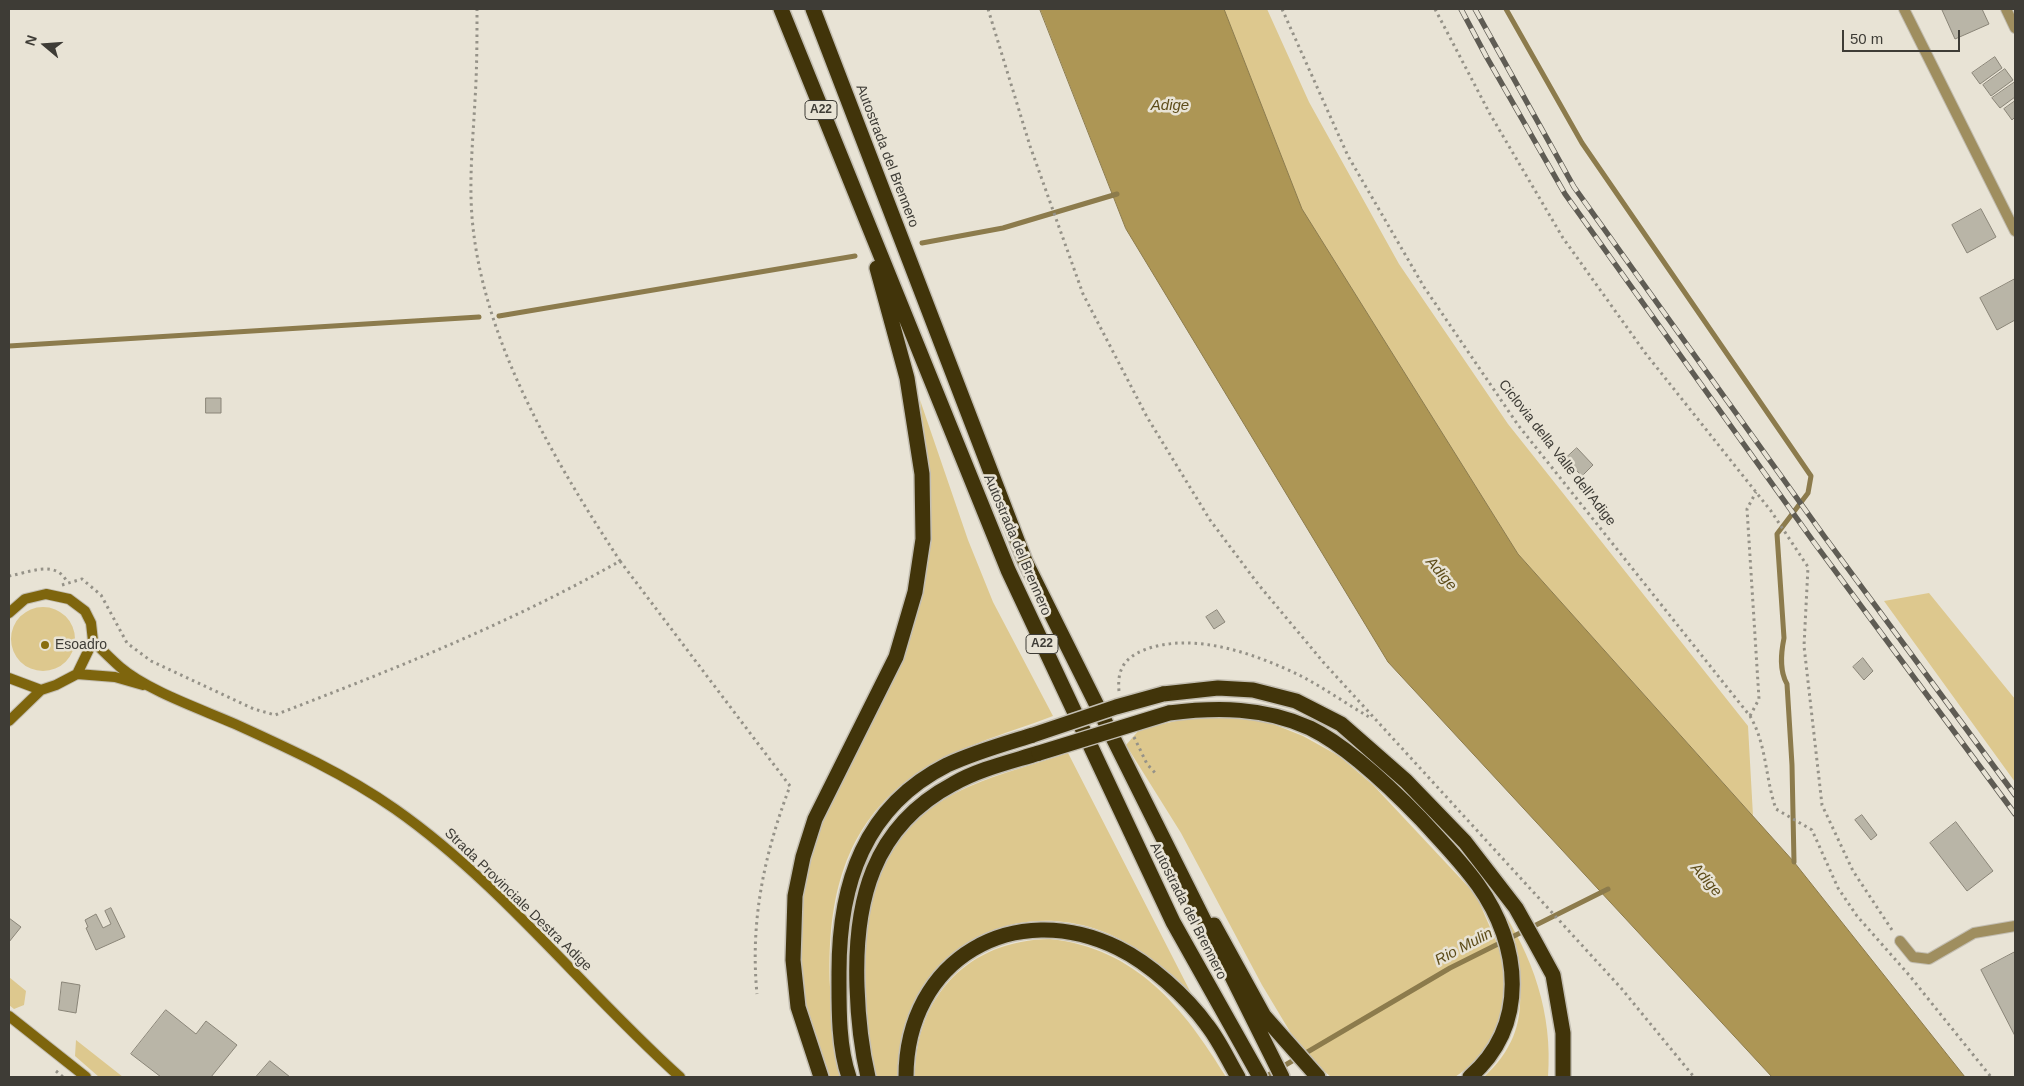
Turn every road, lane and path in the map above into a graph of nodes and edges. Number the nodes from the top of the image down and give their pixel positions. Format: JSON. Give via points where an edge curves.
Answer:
{"nodes":[{"id":1,"x":477,"y":9,"type":"edge"},
{"id":2,"x":781,"y":9,"type":"edge"},
{"id":3,"x":813,"y":9,"type":"edge"},
{"id":4,"x":988,"y":9,"type":"edge"},
{"id":5,"x":1282,"y":9,"type":"edge"},
{"id":6,"x":1435,"y":9,"type":"edge"},
{"id":7,"x":1904,"y":9,"type":"edge"},
{"id":8,"x":2006,"y":9,"type":"edge"},
{"id":9,"x":2015,"y":28,"type":"edge"},
{"id":10,"x":862,"y":211,"type":"junction"},
{"id":11,"x":2015,"y":231,"type":"edge"},
{"id":12,"x":1756,"y":492,"type":"junction"},
{"id":13,"x":620,"y":561,"type":"junction"},
{"id":14,"x":9,"y":576,"type":"edge"},
{"id":15,"x":67,"y":582,"type":"junction"},
{"id":16,"x":46,"y":594,"type":"junction"},
{"id":17,"x":10,"y":609,"type":"edge"},
{"id":18,"x":93,"y":641,"type":"junction"},
{"id":19,"x":77,"y":674,"type":"junction"},
{"id":20,"x":9,"y":678,"type":"edge"},
{"id":21,"x":157,"y":689,"type":"junction"},
{"id":22,"x":41,"y":690,"type":"junction"},
{"id":23,"x":1750,"y":716,"type":"junction"},
{"id":24,"x":9,"y":721,"type":"edge"},
{"id":25,"x":1812,"y":830,"type":"dead end"},
{"id":26,"x":1175,"y":865,"type":"junction"},
{"id":27,"x":2015,"y":926,"type":"edge"},
{"id":28,"x":1900,"y":942,"type":"junction"},
{"id":29,"x":1885,"y":947,"type":"dead end"},
{"id":30,"x":757,"y":994,"type":"dead end"},
{"id":31,"x":9,"y":1016,"type":"edge"},
{"id":32,"x":1236,"y":1074,"type":"edge"},
{"id":33,"x":1316,"y":1075,"type":"edge"},
{"id":34,"x":86,"y":1077,"type":"edge"},
{"id":35,"x":680,"y":1077,"type":"edge"},
{"id":36,"x":820,"y":1077,"type":"edge"},
{"id":37,"x":849,"y":1077,"type":"edge"},
{"id":38,"x":868,"y":1077,"type":"edge"},
{"id":39,"x":906,"y":1077,"type":"edge"},
{"id":40,"x":1260,"y":1077,"type":"edge"},
{"id":41,"x":1282,"y":1077,"type":"edge"},
{"id":42,"x":1470,"y":1077,"type":"edge"},
{"id":43,"x":1564,"y":1077,"type":"edge"},
{"id":44,"x":1694,"y":1077,"type":"edge"}],
"edges":[{"from":1,"to":13,"type":"path","via":[[470,189],[483,290],[505,352],[532,410]]},
{"from":2,"to":10,"type":"highway","name":"Autostrada del Brennero","number":"A22"},
{"from":3,"to":26,"type":"highway","name":"Autostrada del Brennero","number":"A22","via":[[1025,561]]},
{"from":4,"to":44,"type":"path","via":[[1030,146],[1083,294],[1147,416],[1210,520],[1324,663],[1621,988]]},
{"from":5,"to":23,"type":"path","name":"Ciclovia della Valle dell'Adige","via":[[1348,156],[1424,287],[1518,424]]},
{"from":6,"to":12,"type":"path","via":[[1490,114],[1563,238],[1646,354]]},
{"from":7,"to":11,"type":"street"},
{"from":8,"to":9,"type":"street"},
{"from":10,"to":36,"type":"highway","via":[[907,378],[922,474],[923,539],[915,592],[896,657],[815,819],[795,896],[793,960],[798,1007]]},
{"from":10,"to":40,"type":"highway","name":"Autostrada del Brennero","number":"A22","via":[[1008,570],[1173,922]]},
{"from":12,"to":23,"type":"path","via":[[1747,509],[1759,698]]},
{"from":12,"to":28,"type":"path","via":[[1794,542],[1808,567],[1804,646],[1822,805],[1853,871]]},
{"from":13,"to":15,"type":"path","via":[[487,630],[275,715],[254,709],[151,661],[128,643],[101,596],[82,579]]},
{"from":13,"to":30,"type":"path","via":[[790,786],[769,847],[757,906],[754,945]]},
{"from":14,"to":15,"type":"path","via":[[43,569],[56,570]]},
{"from":15,"to":16,"type":"path"},
{"from":16,"to":17,"type":"main road","via":[[25,599]]},
{"from":16,"to":18,"type":"main road","via":[[69,599],[86,611]]},
{"from":18,"to":19,"type":"main road"},
{"from":18,"to":21,"type":"main road","name":"Strada Provinciale Destra Adige","via":[[122,668]]},
{"from":19,"to":21,"type":"main road","name":"Strada Provinciale Destra Adige","via":[[115,677]]},
{"from":19,"to":22,"type":"main road","name":"Strada Provinciale Destra Adige"},
{"from":20,"to":22,"type":"main road"},
{"from":21,"to":35,"type":"main road","name":"Strada Provinciale Destra Adige","via":[[300,753],[394,808],[473,873]]},
{"from":22,"to":24,"type":"main road"},
{"from":23,"to":25,"type":"path","name":"Ciclovia della Valle dell'Adige","via":[[1759,731],[1776,809]]},
{"from":26,"to":33,"type":"highway","via":[[1226,943],[1264,1016]]},
{"from":26,"to":41,"type":"highway","name":"Autostrada del Brennero","number":"A22"},
{"from":27,"to":28,"type":"street","via":[[1974,933],[1929,960],[1913,957]]},
{"from":28,"to":29,"type":"path"},
{"from":31,"to":34,"type":"main road"},
{"from":32,"to":39,"type":"highway","via":[[1207,1025],[1147,966],[1120,948],[1096,938],[1059,929],[1033,929],[979,945],[946,969],[931,988],[911,1030]]},
{"from":37,"to":43,"type":"highway","bridge":true,"via":[[843,1040],[839,941],[843,906],[849,880],[870,836],[892,807],[919,782],[980,751],[1163,694],[1218,688],[1253,690],[1296,701],[1341,724],[1433,807],[1465,842],[1516,908],[1553,975],[1563,1033]]},
{"from":38,"to":42,"type":"highway","bridge":true,"via":[[858,1018],[856,947],[860,913],[867,882],[879,856],[909,816],[953,783],[992,768],[1169,713],[1203,709],[1258,712],[1296,723],[1329,739],[1407,805],[1480,887],[1497,918],[1509,952],[1513,997],[1509,1021],[1495,1050]]}]}
